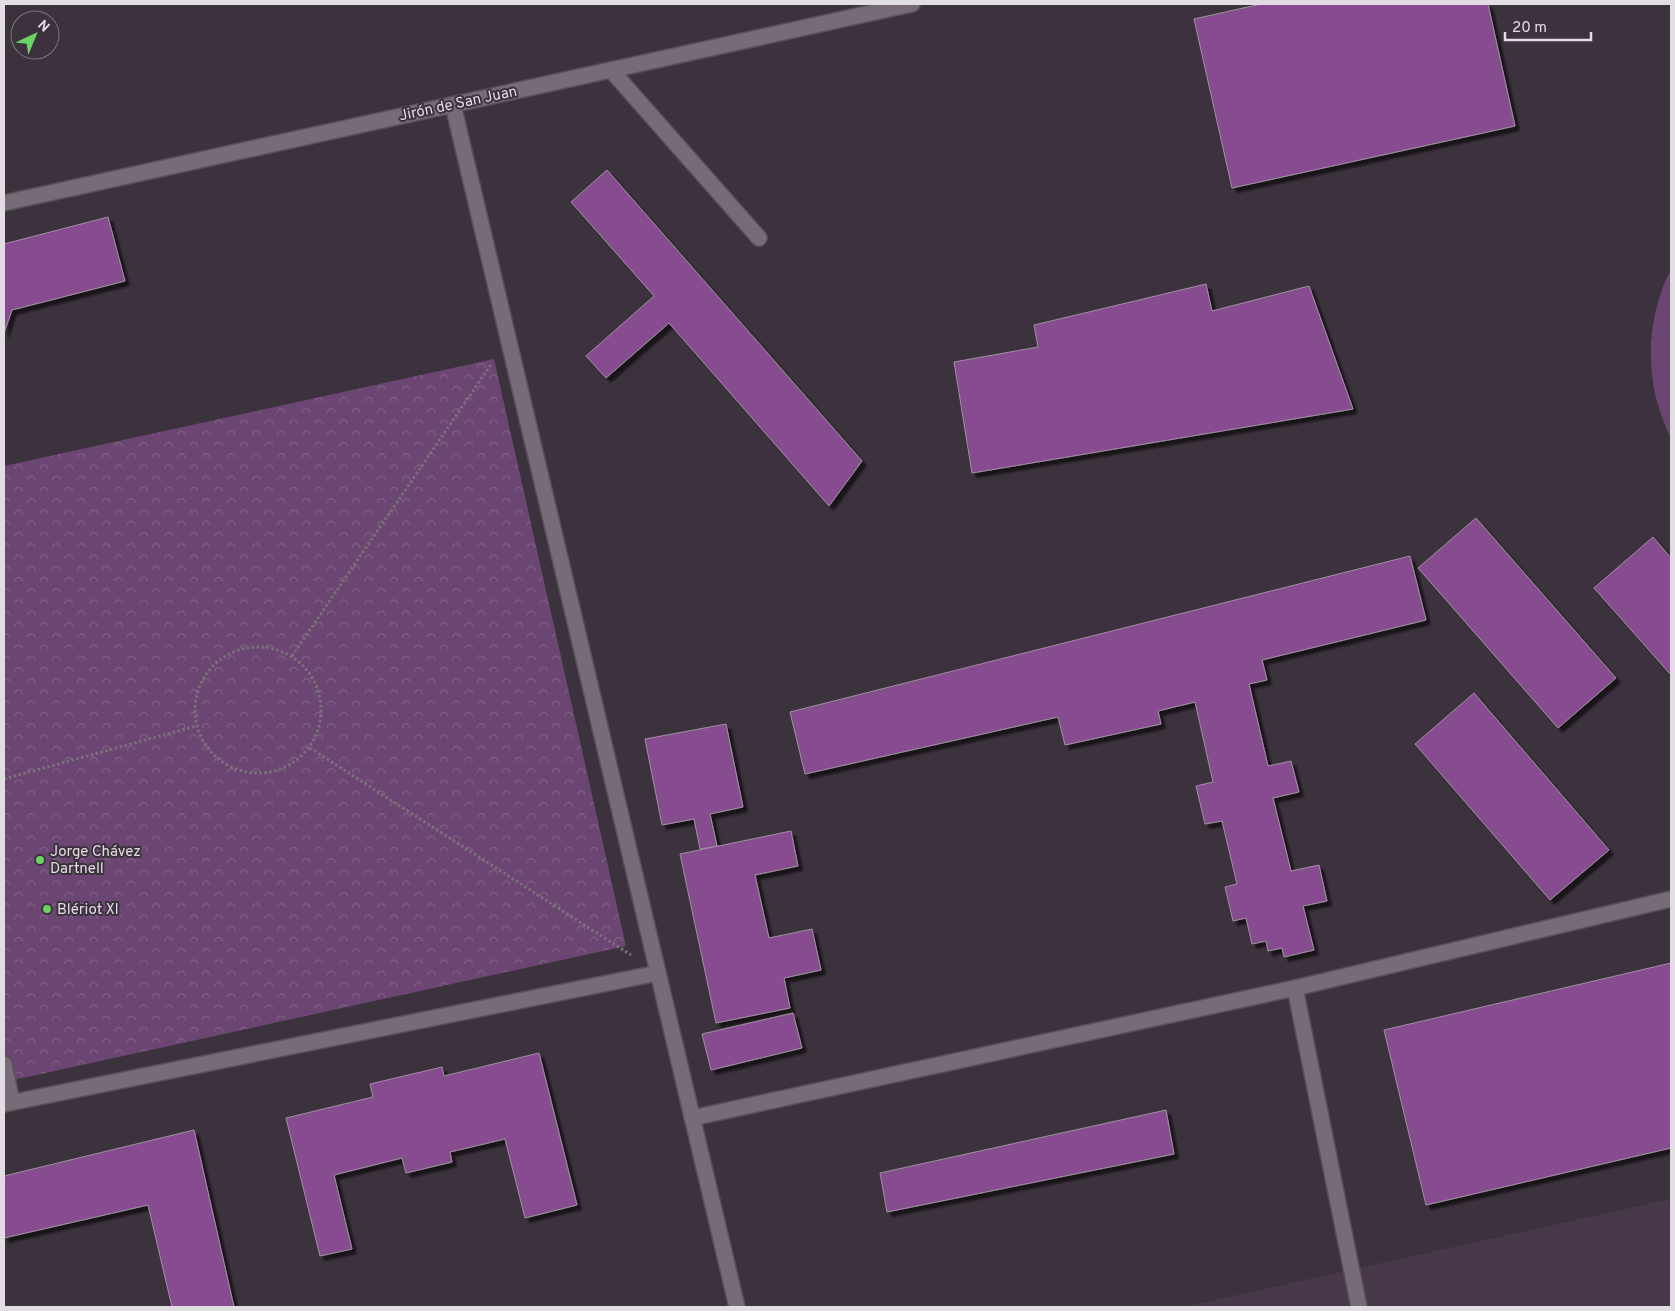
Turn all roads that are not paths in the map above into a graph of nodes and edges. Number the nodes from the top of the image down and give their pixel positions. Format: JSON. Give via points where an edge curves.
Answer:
{"nodes":[{"id":1,"x":912,"y":4,"type":"edge"},
{"id":2,"x":611,"y":70,"type":"junction"},
{"id":3,"x":453,"y":104,"type":"junction"},
{"id":4,"x":4,"y":203,"type":"edge"},
{"id":5,"x":759,"y":238,"type":"dead end"},
{"id":6,"x":1671,"y":899,"type":"edge"},
{"id":7,"x":658,"y":973,"type":"junction"},
{"id":8,"x":1295,"y":988,"type":"junction"},
{"id":9,"x":4,"y":1064,"type":"edge"},
{"id":10,"x":8,"y":1103,"type":"edge"},
{"id":11,"x":692,"y":1118,"type":"junction"},
{"id":12,"x":737,"y":1307,"type":"edge"},
{"id":13,"x":1359,"y":1307,"type":"edge"}],
"edges":[{"from":1,"to":2,"type":"street","name":"Jirón de San Juan"},
{"from":2,"to":3,"type":"street","name":"Jirón de San Juan"},
{"from":2,"to":5,"type":"street"},
{"from":3,"to":4,"type":"street","name":"Jirón de San Juan"},
{"from":3,"to":7,"type":"street"},
{"from":6,"to":8,"type":"street"},
{"from":7,"to":10,"type":"street"},
{"from":7,"to":11,"type":"street"},
{"from":8,"to":11,"type":"street"},
{"from":8,"to":13,"type":"street"},
{"from":9,"to":10,"type":"street"},
{"from":11,"to":12,"type":"street"}]}
